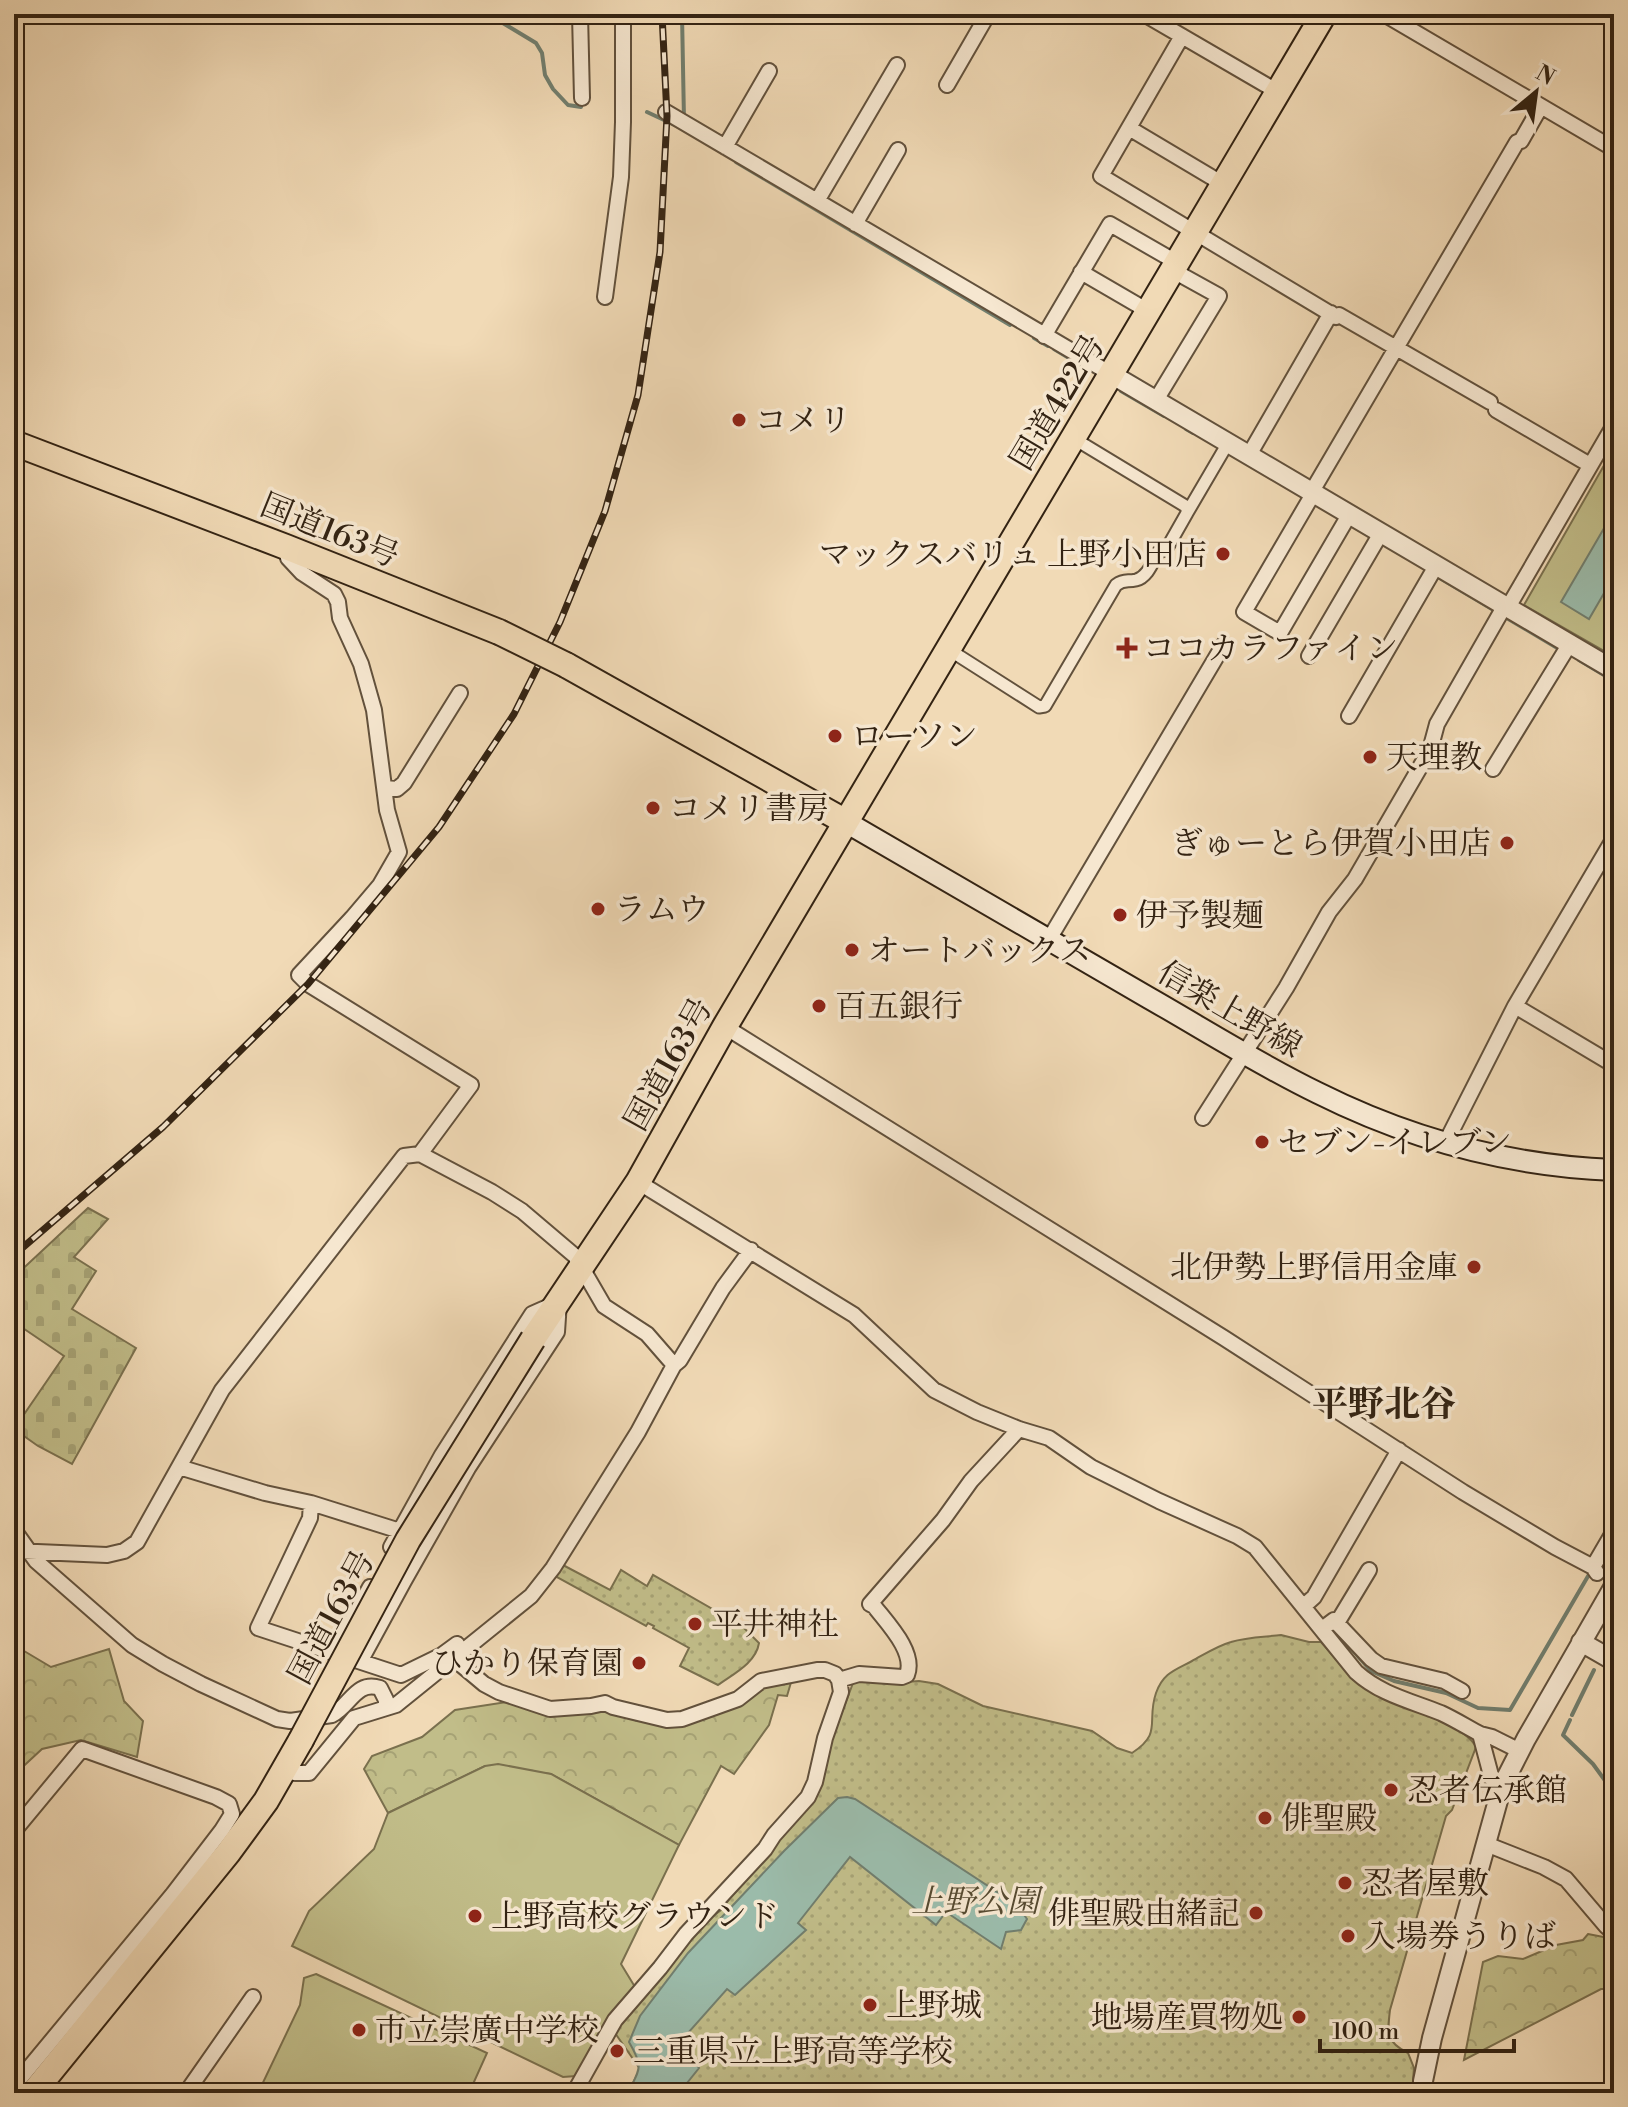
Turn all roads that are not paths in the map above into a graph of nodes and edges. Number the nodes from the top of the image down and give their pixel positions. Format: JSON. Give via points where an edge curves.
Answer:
{"nodes":[{"id":1,"x":580,"y":14,"type":"edge"},
{"id":2,"x":623,"y":14,"type":"edge"},
{"id":3,"x":988,"y":14,"type":"edge"},
{"id":4,"x":1144,"y":14,"type":"edge"},
{"id":5,"x":1324,"y":14,"type":"edge"},
{"id":6,"x":1384,"y":14,"type":"edge"},
{"id":7,"x":1182,"y":36,"type":"junction"},
{"id":8,"x":897,"y":65,"type":"dead end"},
{"id":9,"x":769,"y":71,"type":"dead end"},
{"id":10,"x":947,"y":85,"type":"dead end"},
{"id":11,"x":1278,"y":92,"type":"junction"},
{"id":12,"x":582,"y":98,"type":"dead end"},
{"id":13,"x":1541,"y":106,"type":"junction"},
{"id":14,"x":678,"y":119,"type":"dead end"},
{"id":15,"x":1129,"y":128,"type":"junction"},
{"id":16,"x":725,"y":147,"type":"junction"},
{"id":17,"x":1614,"y":149,"type":"edge"},
{"id":18,"x":898,"y":150,"type":"dead end"},
{"id":19,"x":1223,"y":184,"type":"junction"},
{"id":20,"x":817,"y":201,"type":"junction"},
{"id":21,"x":855,"y":224,"type":"junction"},
{"id":22,"x":1194,"y":232,"type":"junction"},
{"id":23,"x":1174,"y":266,"type":"junction"},
{"id":24,"x":1081,"y":272,"type":"junction"},
{"id":25,"x":605,"y":297,"type":"dead end"},
{"id":26,"x":1148,"y":311,"type":"junction"},
{"id":27,"x":1331,"y":313,"type":"junction"},
{"id":28,"x":1044,"y":336,"type":"junction"},
{"id":29,"x":1396,"y":348,"type":"junction"},
{"id":30,"x":1111,"y":374,"type":"junction"},
{"id":31,"x":1156,"y":400,"type":"junction"},
{"id":32,"x":1614,"y":425,"type":"edge"},
{"id":33,"x":1073,"y":438,"type":"junction"},
{"id":34,"x":14,"y":443,"type":"edge"},
{"id":35,"x":1228,"y":443,"type":"junction"},
{"id":36,"x":1249,"y":455,"type":"junction"},
{"id":37,"x":1590,"y":465,"type":"junction"},
{"id":38,"x":1312,"y":493,"type":"junction"},
{"id":39,"x":1187,"y":513,"type":"junction"},
{"id":40,"x":1349,"y":515,"type":"junction"},
{"id":41,"x":1381,"y":533,"type":"junction"},
{"id":42,"x":286,"y":547,"type":"junction"},
{"id":43,"x":1436,"y":566,"type":"junction"},
{"id":44,"x":1505,"y":608,"type":"junction"},
{"id":45,"x":1224,"y":644,"type":"dead end"},
{"id":46,"x":1569,"y":645,"type":"junction"},
{"id":47,"x":948,"y":649,"type":"junction"},
{"id":48,"x":1309,"y":656,"type":"dead end"},
{"id":49,"x":1614,"y":670,"type":"edge"},
{"id":50,"x":460,"y":693,"type":"dead end"},
{"id":51,"x":1349,"y":716,"type":"dead end"},
{"id":52,"x":1493,"y":769,"type":"dead end"},
{"id":53,"x":385,"y":788,"type":"junction"},
{"id":54,"x":846,"y":822,"type":"junction"},
{"id":55,"x":1614,"y":838,"type":"edge"},
{"id":56,"x":1048,"y":941,"type":"junction"},
{"id":57,"x":1515,"y":1006,"type":"junction"},
{"id":58,"x":724,"y":1028,"type":"junction"},
{"id":59,"x":1245,"y":1052,"type":"junction"},
{"id":60,"x":1614,"y":1065,"type":"edge"},
{"id":61,"x":1203,"y":1118,"type":"dead end"},
{"id":62,"x":1445,"y":1144,"type":"junction"},
{"id":63,"x":420,"y":1154,"type":"junction"},
{"id":64,"x":1614,"y":1170,"type":"edge"},
{"id":65,"x":638,"y":1182,"type":"junction"},
{"id":66,"x":751,"y":1250,"type":"junction"},
{"id":67,"x":582,"y":1268,"type":"junction"},
{"id":68,"x":559,"y":1302,"type":"junction"},
{"id":69,"x":674,"y":1365,"type":"junction"},
{"id":70,"x":1019,"y":1429,"type":"junction"},
{"id":71,"x":1399,"y":1450,"type":"junction"},
{"id":72,"x":179,"y":1467,"type":"junction"},
{"id":73,"x":311,"y":1503,"type":"junction"},
{"id":74,"x":14,"y":1530,"type":"edge"},
{"id":75,"x":400,"y":1531,"type":"junction"},
{"id":76,"x":1614,"y":1531,"type":"edge"},
{"id":77,"x":21,"y":1552,"type":"edge"},
{"id":78,"x":1369,"y":1570,"type":"dead end"},
{"id":79,"x":1614,"y":1586,"type":"edge"},
{"id":80,"x":1304,"y":1606,"type":"junction"},
{"id":81,"x":505,"y":1616,"type":"junction"},
{"id":82,"x":1337,"y":1623,"type":"junction"},
{"id":83,"x":1322,"y":1629,"type":"junction"},
{"id":84,"x":1581,"y":1642,"type":"junction"},
{"id":85,"x":334,"y":1653,"type":"junction"},
{"id":86,"x":453,"y":1658,"type":"junction"},
{"id":87,"x":361,"y":1660,"type":"junction"},
{"id":88,"x":1614,"y":1661,"type":"edge"},
{"id":89,"x":839,"y":1680,"type":"junction"},
{"id":90,"x":1462,"y":1691,"type":"dead end"},
{"id":91,"x":386,"y":1707,"type":"junction"},
{"id":92,"x":1480,"y":1734,"type":"junction"},
{"id":93,"x":1520,"y":1751,"type":"junction"},
{"id":94,"x":286,"y":1769,"type":"junction"},
{"id":95,"x":1502,"y":1786,"type":"junction"},
{"id":96,"x":14,"y":1831,"type":"edge"},
{"id":97,"x":1486,"y":1844,"type":"junction"},
{"id":98,"x":1614,"y":1933,"type":"edge"},
{"id":99,"x":253,"y":1997,"type":"dead end"},
{"id":100,"x":14,"y":2086,"type":"edge"},
{"id":101,"x":33,"y":2093,"type":"edge"},
{"id":102,"x":186,"y":2093,"type":"edge"},
{"id":103,"x":574,"y":2093,"type":"edge"},
{"id":104,"x":1424,"y":2093,"type":"edge"}],
"edges":[{"from":1,"to":12,"type":"street"},
{"from":2,"to":25,"type":"street","via":[[621,177]]},
{"from":3,"to":10,"type":"street"},
{"from":4,"to":7,"type":"street"},
{"from":5,"to":11,"type":"highway","name":"国道422号"},
{"from":6,"to":13,"type":"street"},
{"from":7,"to":11,"type":"street"},
{"from":7,"to":15,"type":"street"},
{"from":8,"to":20,"type":"street"},
{"from":9,"to":16,"type":"street"},
{"from":11,"to":19,"type":"highway","name":"国道422号"},
{"from":13,"to":17,"type":"street"},
{"from":13,"to":29,"type":"street"},
{"from":14,"to":16,"type":"street"},
{"from":15,"to":19,"type":"street"},
{"from":15,"to":22,"type":"street","via":[[1101,176]]},
{"from":16,"to":20,"type":"street"},
{"from":18,"to":21,"type":"street"},
{"from":19,"to":22,"type":"highway","name":"国道422号"},
{"from":20,"to":21,"type":"street"},
{"from":21,"to":28,"type":"street"},
{"from":22,"to":23,"type":"highway","name":"国道422号"},
{"from":22,"to":27,"type":"street"},
{"from":23,"to":24,"type":"street","via":[[1110,224]]},
{"from":23,"to":26,"type":"highway","name":"国道422号"},
{"from":23,"to":31,"type":"street","via":[[1219,296]]},
{"from":24,"to":26,"type":"street"},
{"from":24,"to":28,"type":"street"},
{"from":26,"to":30,"type":"highway","name":"国道422号"},
{"from":27,"to":29,"type":"street"},
{"from":27,"to":36,"type":"street"},
{"from":28,"to":30,"type":"street"},
{"from":29,"to":37,"type":"street"},
{"from":29,"to":38,"type":"street"},
{"from":30,"to":31,"type":"street"},
{"from":30,"to":33,"type":"highway","name":"国道422号"},
{"from":31,"to":35,"type":"street"},
{"from":32,"to":37,"type":"street"},
{"from":33,"to":39,"type":"street","via":[[1187,507]]},
{"from":33,"to":47,"type":"highway","name":"国道422号"},
{"from":34,"to":42,"type":"highway","name":"国道163号"},
{"from":35,"to":36,"type":"street"},
{"from":35,"to":39,"type":"street"},
{"from":36,"to":38,"type":"street"},
{"from":37,"to":44,"type":"street"},
{"from":38,"to":40,"type":"street"},
{"from":38,"to":40,"type":"street","via":[[1244,612],[1280,633]]},
{"from":39,"to":47,"type":"street","via":[[1144,576],[1116,585],[1045,706]]},
{"from":40,"to":41,"type":"street"},
{"from":41,"to":43,"type":"street"},
{"from":41,"to":48,"type":"street"},
{"from":42,"to":53,"type":"street","via":[[288,558],[302,573],[338,602],[374,710]]},
{"from":42,"to":54,"type":"highway","name":"国道163号","bridge":true,"via":[[499,632]]},
{"from":43,"to":44,"type":"street"},
{"from":43,"to":51,"type":"street"},
{"from":44,"to":46,"type":"street"},
{"from":44,"to":59,"type":"street","via":[[1437,724],[1430,750],[1385,828]]},
{"from":45,"to":56,"type":"street"},
{"from":46,"to":49,"type":"street"},
{"from":46,"to":52,"type":"street"},
{"from":47,"to":54,"type":"highway","name":"国道422号"},
{"from":50,"to":53,"type":"street","via":[[404,783],[397,789]]},
{"from":53,"to":63,"type":"street","via":[[399,852],[380,885],[299,975],[471,1085]]},
{"from":54,"to":56,"type":"main road","name":"信楽上野線"},
{"from":54,"to":58,"type":"highway","name":"国道163号"},
{"from":55,"to":57,"type":"street"},
{"from":56,"to":59,"type":"main road","name":"信楽上野線"},
{"from":57,"to":60,"type":"street"},
{"from":57,"to":62,"type":"street"},
{"from":58,"to":65,"type":"highway","name":"国道163号"},
{"from":58,"to":71,"type":"street"},
{"from":59,"to":61,"type":"street"},
{"from":59,"to":62,"type":"main road","name":"信楽上野線","via":[[1317,1093]]},
{"from":62,"to":64,"type":"main road","name":"信楽上野線","via":[[1505,1158]]},
{"from":63,"to":67,"type":"street","via":[[522,1211]]},
{"from":63,"to":72,"type":"street","via":[[404,1156],[276,1319],[222,1390]]},
{"from":65,"to":66,"type":"street"},
{"from":65,"to":67,"type":"highway","name":"国道163号"},
{"from":66,"to":69,"type":"street"},
{"from":66,"to":70,"type":"street","via":[[854,1315],[934,1390]]},
{"from":67,"to":68,"type":"highway","name":"国道163号"},
{"from":67,"to":69,"type":"street","via":[[604,1306],[647,1334]]},
{"from":68,"to":75,"type":"street","via":[[532,1314]]},
{"from":68,"to":87,"type":"street","via":[[557,1332],[468,1468]]},
{"from":68,"to":94,"type":"highway","name":"国道163号","bridge":true,"via":[[408,1540]]},
{"from":69,"to":81,"type":"street","via":[[553,1568],[531,1596]]},
{"from":70,"to":80,"type":"street","via":[[1049,1438],[1091,1467],[1237,1536],[1261,1553]]},
{"from":70,"to":89,"type":"street","via":[[870,1604],[906,1652],[907,1675],[859,1674]]},
{"from":71,"to":76,"type":"street","via":[[1592,1568]]},
{"from":71,"to":80,"type":"street"},
{"from":72,"to":73,"type":"street"},
{"from":72,"to":77,"type":"street","via":[[137,1542],[124,1551]]},
{"from":73,"to":75,"type":"street"},
{"from":73,"to":85,"type":"street","via":[[310,1518],[258,1628]]},
{"from":74,"to":77,"type":"street"},
{"from":75,"to":85,"type":"street"},
{"from":77,"to":91,"type":"street","via":[[132,1645],[277,1719],[338,1713],[358,1691],[372,1685],[385,1694]]},
{"from":78,"to":82,"type":"street"},
{"from":79,"to":84,"type":"street"},
{"from":80,"to":83,"type":"street"},
{"from":81,"to":86,"type":"street"},
{"from":81,"to":87,"type":"street","via":[[501,1612],[442,1655],[401,1675]]},
{"from":82,"to":83,"type":"street"},
{"from":82,"to":90,"type":"street","via":[[1381,1666],[1444,1681]]},
{"from":83,"to":92,"type":"street","via":[[1368,1683]]},
{"from":84,"to":88,"type":"street"},
{"from":84,"to":93,"type":"street"},
{"from":85,"to":87,"type":"street"},
{"from":86,"to":89,"type":"street","via":[[499,1692],[550,1709],[605,1703],[667,1720],[738,1699],[761,1681],[817,1670]]},
{"from":86,"to":91,"type":"street","via":[[396,1705]]},
{"from":89,"to":103,"type":"street","via":[[841,1692],[808,1797],[615,2020]]},
{"from":91,"to":94,"type":"street","via":[[354,1718],[309,1773]]},
{"from":92,"to":93,"type":"street"},
{"from":92,"to":95,"type":"street","via":[[1492,1779]]},
{"from":93,"to":95,"type":"street"},
{"from":94,"to":101,"type":"highway","name":"国道163号","via":[[228,1853]]},
{"from":95,"to":97,"type":"street"},
{"from":96,"to":100,"type":"street","via":[[82,1749],[216,1797],[229,1804],[232,1814]]},
{"from":97,"to":98,"type":"street","via":[[1566,1879]]},
{"from":97,"to":104,"type":"street","via":[[1432,2038]]},
{"from":99,"to":102,"type":"street"}]}
